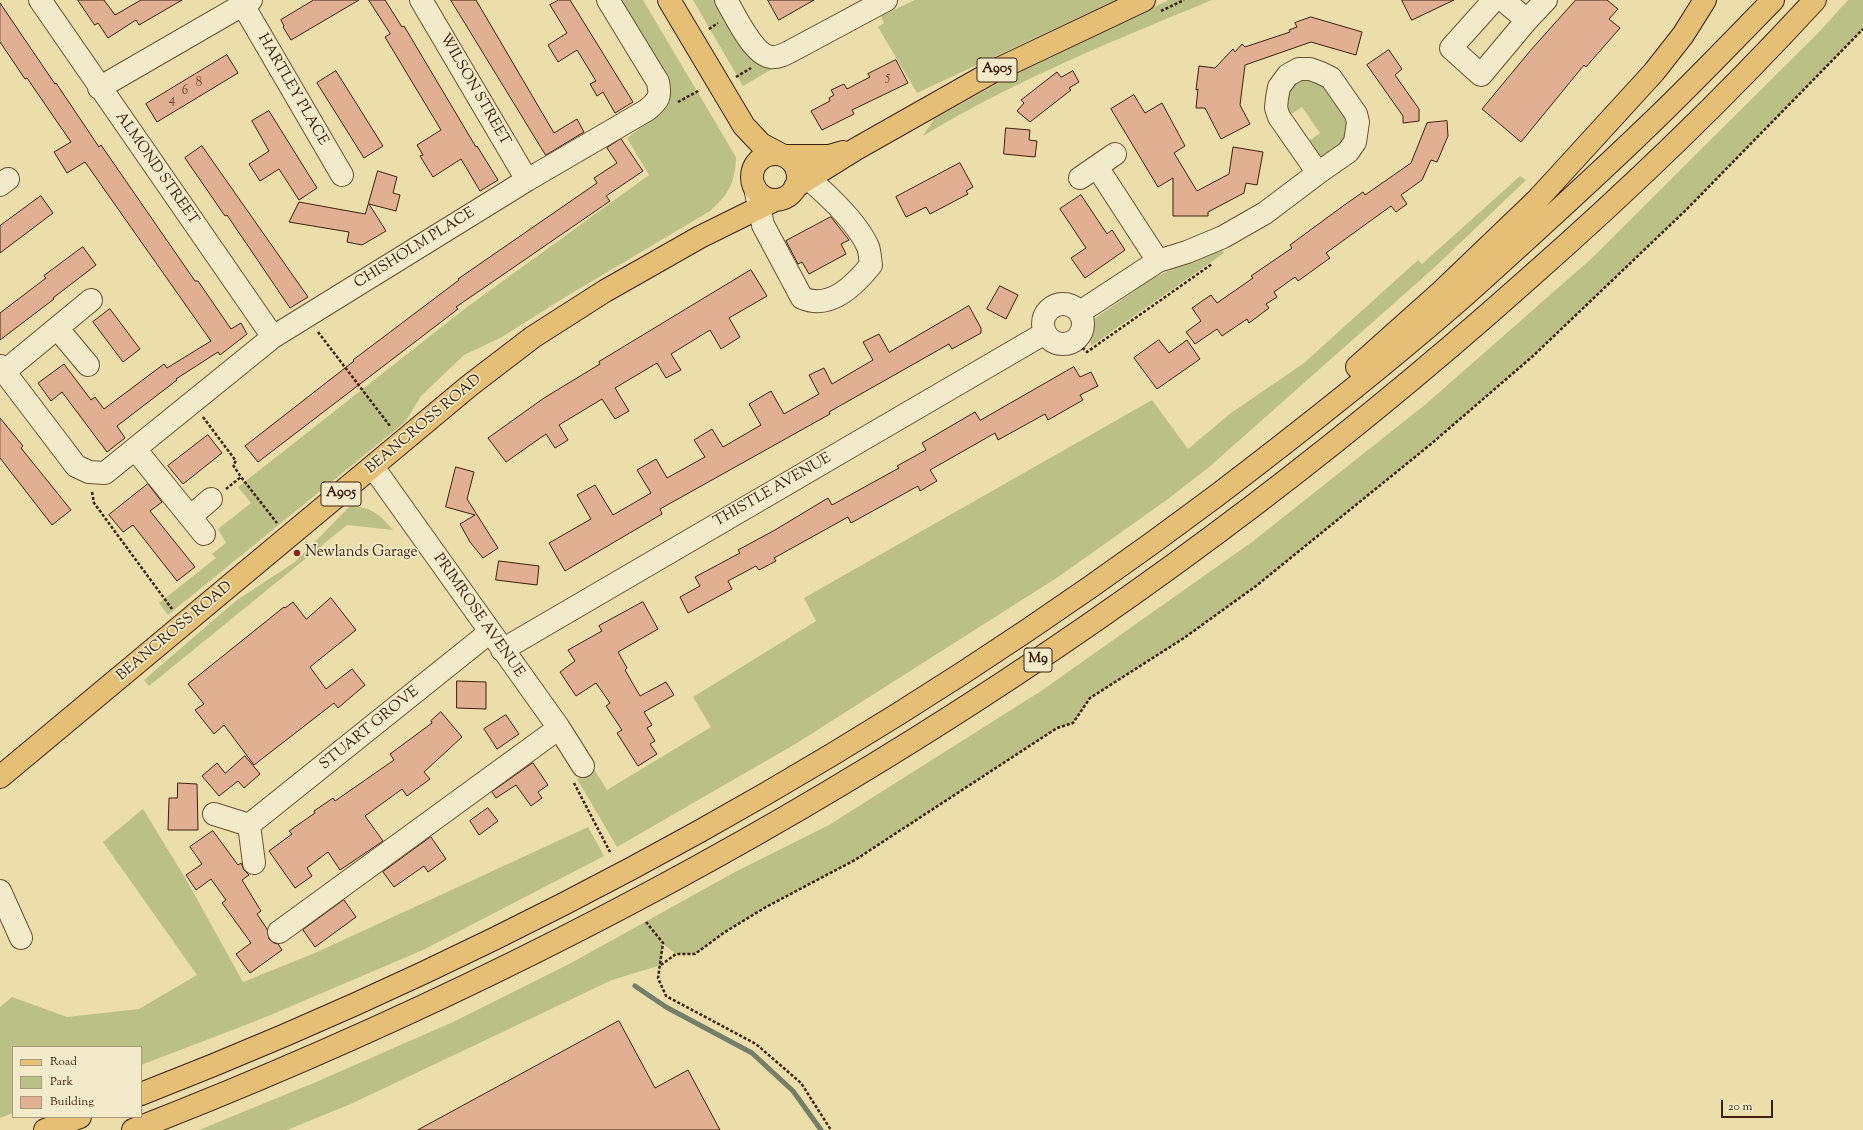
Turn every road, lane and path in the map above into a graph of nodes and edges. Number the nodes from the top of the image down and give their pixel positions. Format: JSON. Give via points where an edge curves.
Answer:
{"nodes":[{"id":1,"x":40,"y":0,"type":"edge"},
{"id":2,"x":421,"y":0,"type":"edge"},
{"id":3,"x":608,"y":0,"type":"edge"},
{"id":4,"x":669,"y":0,"type":"edge"},
{"id":5,"x":726,"y":0,"type":"edge"},
{"id":6,"x":886,"y":0,"type":"edge"},
{"id":7,"x":1144,"y":0,"type":"edge"},
{"id":8,"x":1494,"y":0,"type":"edge"},
{"id":9,"x":1503,"y":0,"type":"edge"},
{"id":10,"x":1546,"y":0,"type":"edge"},
{"id":11,"x":1705,"y":0,"type":"edge"},
{"id":12,"x":1773,"y":0,"type":"edge"},
{"id":13,"x":1815,"y":0,"type":"edge"},
{"id":14,"x":247,"y":2,"type":"edge"},
{"id":15,"x":1527,"y":20,"type":"junction"},
{"id":16,"x":1863,"y":29,"type":"edge"},
{"id":17,"x":763,"y":54,"type":"junction"},
{"id":18,"x":718,"y":84,"type":"junction"},
{"id":19,"x":100,"y":88,"type":"junction"},
{"id":20,"x":647,"y":110,"type":"junction"},
{"id":21,"x":744,"y":126,"type":"junction"},
{"id":22,"x":856,"y":149,"type":"junction"},
{"id":23,"x":1115,"y":154,"type":"dead end"},
{"id":24,"x":793,"y":169,"type":"junction"},
{"id":25,"x":1318,"y":173,"type":"junction"},
{"id":26,"x":342,"y":175,"type":"dead end"},
{"id":27,"x":527,"y":180,"type":"junction"},
{"id":28,"x":758,"y":189,"type":"junction"},
{"id":29,"x":700,"y":237,"type":"junction"},
{"id":30,"x":1158,"y":261,"type":"junction"},
{"id":31,"x":1216,"y":262,"type":"dead end"},
{"id":32,"x":91,"y":300,"type":"dead end"},
{"id":33,"x":1080,"y":312,"type":"junction"},
{"id":34,"x":306,"y":316,"type":"junction"},
{"id":35,"x":57,"y":328,"type":"junction"},
{"id":36,"x":1045,"y":333,"type":"junction"},
{"id":37,"x":273,"y":337,"type":"junction"},
{"id":38,"x":1075,"y":341,"type":"junction"},
{"id":39,"x":88,"y":365,"type":"dead end"},
{"id":40,"x":2,"y":369,"type":"edge"},
{"id":41,"x":193,"y":402,"type":"junction"},
{"id":42,"x":407,"y":438,"type":"junction"},
{"id":43,"x":134,"y":449,"type":"junction"},
{"id":44,"x":373,"y":467,"type":"junction"},
{"id":45,"x":89,"y":472,"type":"junction"},
{"id":46,"x":241,"y":477,"type":"junction"},
{"id":47,"x":211,"y":499,"type":"joint"},
{"id":48,"x":1201,"y":506,"type":"junction"},
{"id":49,"x":190,"y":516,"type":"junction"},
{"id":50,"x":204,"y":534,"type":"dead end"},
{"id":51,"x":288,"y":537,"type":"junction"},
{"id":52,"x":184,"y":625,"type":"junction"},
{"id":53,"x":490,"y":632,"type":"junction"},
{"id":54,"x":502,"y":650,"type":"junction"},
{"id":55,"x":558,"y":728,"type":"junction"},
{"id":56,"x":583,"y":766,"type":"joint"},
{"id":57,"x":0,"y":777,"type":"edge"},
{"id":58,"x":214,"y":814,"type":"dead end"},
{"id":59,"x":249,"y":825,"type":"junction"},
{"id":60,"x":610,"y":852,"type":"dead end"},
{"id":61,"x":254,"y":864,"type":"dead end"},
{"id":62,"x":0,"y":891,"type":"edge"},
{"id":63,"x":646,"y":922,"type":"dead end"},
{"id":64,"x":279,"y":932,"type":"dead end"},
{"id":65,"x":21,"y":938,"type":"dead end"},
{"id":66,"x":661,"y":964,"type":"junction"},
{"id":67,"x":142,"y":1094,"type":"edge"},
{"id":68,"x":77,"y":1118,"type":"edge"},
{"id":69,"x":45,"y":1130,"type":"edge"},
{"id":70,"x":133,"y":1130,"type":"edge"},
{"id":71,"x":832,"y":1130,"type":"edge"}],
"edges":[{"from":1,"to":19,"type":"street","name":"ALMOND STREET"},
{"from":2,"to":27,"type":"street","name":"WILSON STREET"},
{"from":3,"to":20,"type":"street","name":"CHISHOLM PLACE","via":[[658,82],[660,92],[657,102]]},
{"from":4,"to":18,"type":"main road"},
{"from":5,"to":17,"type":"street","via":[[754,47]]},
{"from":6,"to":17,"type":"street","via":[[780,56],[770,57]]},
{"from":7,"to":22,"type":"main road","number":"A905","via":[[992,72]]},
{"from":8,"to":15,"type":"street","via":[[1451,48],[1481,74]]},
{"from":9,"to":15,"type":"street"},
{"from":10,"to":15,"type":"street"},
{"from":11,"to":48,"type":"main road","via":[[1683,35],[1639,90],[1508,230]]},
{"from":12,"to":48,"type":"main road","number":"M9","via":[[1649,125],[1461,298],[1324,412]]},
{"from":13,"to":70,"type":"main road","number":"M9","via":[[1682,136],[1595,220],[1485,318],[1376,410],[1278,487],[1062,645],[848,782],[643,898],[534,954],[385,1024]]},
{"from":14,"to":19,"type":"street"},
{"from":14,"to":26,"type":"street","name":"HARTLEY PLACE"},
{"from":16,"to":66,"type":"path","via":[[1687,209],[1532,356],[1431,444],[1256,586],[1184,638],[1090,698],[1073,723],[1057,728],[856,860],[766,907],[694,954],[676,954]]},
{"from":17,"to":18,"type":"path","via":[[756,65]]},
{"from":18,"to":20,"type":"path","via":[[666,108]]},
{"from":18,"to":21,"type":"main road"},
{"from":19,"to":37,"type":"street","name":"ALMOND STREET"},
{"from":20,"to":27,"type":"street","name":"CHISHOLM PLACE"},
{"from":21,"to":24,"type":"main road","via":[[761,144]]},
{"from":21,"to":28,"type":"main road"},
{"from":22,"to":24,"type":"main road","number":"A905"},
{"from":22,"to":24,"type":"main road","number":"A905"},
{"from":23,"to":30,"type":"street","via":[[1088,172]]},
{"from":24,"to":28,"type":"main road","number":"A905","via":[[787,196]]},
{"from":24,"to":28,"type":"main road","number":"A905","via":[[774,154],[763,157],[755,165]]},
{"from":24,"to":28,"type":"street","via":[[849,219],[868,247],[871,265],[862,277],[843,293],[824,301],[802,298],[763,224]]},
{"from":25,"to":25,"type":"street","via":[[1348,152],[1355,142],[1358,122],[1356,114],[1331,78],[1310,69],[1299,69],[1288,75],[1280,87],[1276,108],[1279,117]]},
{"from":25,"to":30,"type":"street","via":[[1265,213],[1222,237]]},
{"from":27,"to":34,"type":"street","name":"CHISHOLM PLACE"},
{"from":28,"to":29,"type":"main road","name":"BEANCROSS ROAD","number":"A905"},
{"from":28,"to":29,"type":"main road","name":"BEANCROSS ROAD","number":"A905"},
{"from":29,"to":42,"type":"main road","name":"BEANCROSS ROAD","number":"A905","via":[[605,291],[533,337]]},
{"from":30,"to":33,"type":"street"},
{"from":31,"to":38,"type":"path","via":[[1087,352]]},
{"from":32,"to":35,"type":"street"},
{"from":33,"to":36,"type":"street","via":[[1075,306],[1068,304],[1060,303],[1053,306],[1044,318]]},
{"from":33,"to":38,"type":"street","via":[[1084,319],[1084,327]]},
{"from":34,"to":37,"type":"street","name":"CHISHOLM PLACE"},
{"from":34,"to":42,"type":"path","via":[[391,427]]},
{"from":35,"to":39,"type":"street"},
{"from":35,"to":40,"type":"street"},
{"from":36,"to":38,"type":"street","via":[[1050,340],[1058,344]]},
{"from":36,"to":54,"type":"street","name":"THISTLE AVENUE"},
{"from":37,"to":41,"type":"street","name":"CHISHOLM PLACE"},
{"from":40,"to":45,"type":"street","via":[[76,466]]},
{"from":41,"to":43,"type":"street","name":"CHISHOLM PLACE"},
{"from":41,"to":46,"type":"path","via":[[236,461],[233,465]]},
{"from":42,"to":44,"type":"main road","name":"BEANCROSS ROAD","number":"A905"},
{"from":43,"to":45,"type":"street","name":"CHISHOLM PLACE","via":[[104,473]]},
{"from":43,"to":49,"type":"street"},
{"from":44,"to":51,"type":"main road","name":"BEANCROSS ROAD","number":"A905"},
{"from":44,"to":53,"type":"street","name":"PRIMROSE AVENUE"},
{"from":45,"to":52,"type":"path","via":[[94,503]]},
{"from":46,"to":47,"type":"path"},
{"from":46,"to":51,"type":"path"},
{"from":47,"to":49,"type":"street"},
{"from":48,"to":67,"type":"main road","number":"M9","via":[[1095,584],[922,700],[825,760],[690,836],[553,910],[414,977],[242,1053]]},
{"from":49,"to":50,"type":"street"},
{"from":51,"to":52,"type":"main road","name":"BEANCROSS ROAD","number":"A905"},
{"from":52,"to":57,"type":"main road","name":"BEANCROSS ROAD","number":"A905"},
{"from":53,"to":54,"type":"street","name":"PRIMROSE AVENUE"},
{"from":53,"to":59,"type":"street","name":"STUART GROVE"},
{"from":54,"to":55,"type":"street","name":"PRIMROSE AVENUE"},
{"from":55,"to":56,"type":"street","name":"PRIMROSE AVENUE"},
{"from":55,"to":64,"type":"street"},
{"from":56,"to":60,"type":"path","via":[[569,775]]},
{"from":58,"to":59,"type":"street"},
{"from":59,"to":61,"type":"street"},
{"from":62,"to":65,"type":"street"},
{"from":63,"to":66,"type":"path","via":[[663,943]]},
{"from":66,"to":71,"type":"path","via":[[658,978],[666,996],[756,1044],[801,1082]]},
{"from":68,"to":69,"type":"main road"}]}
